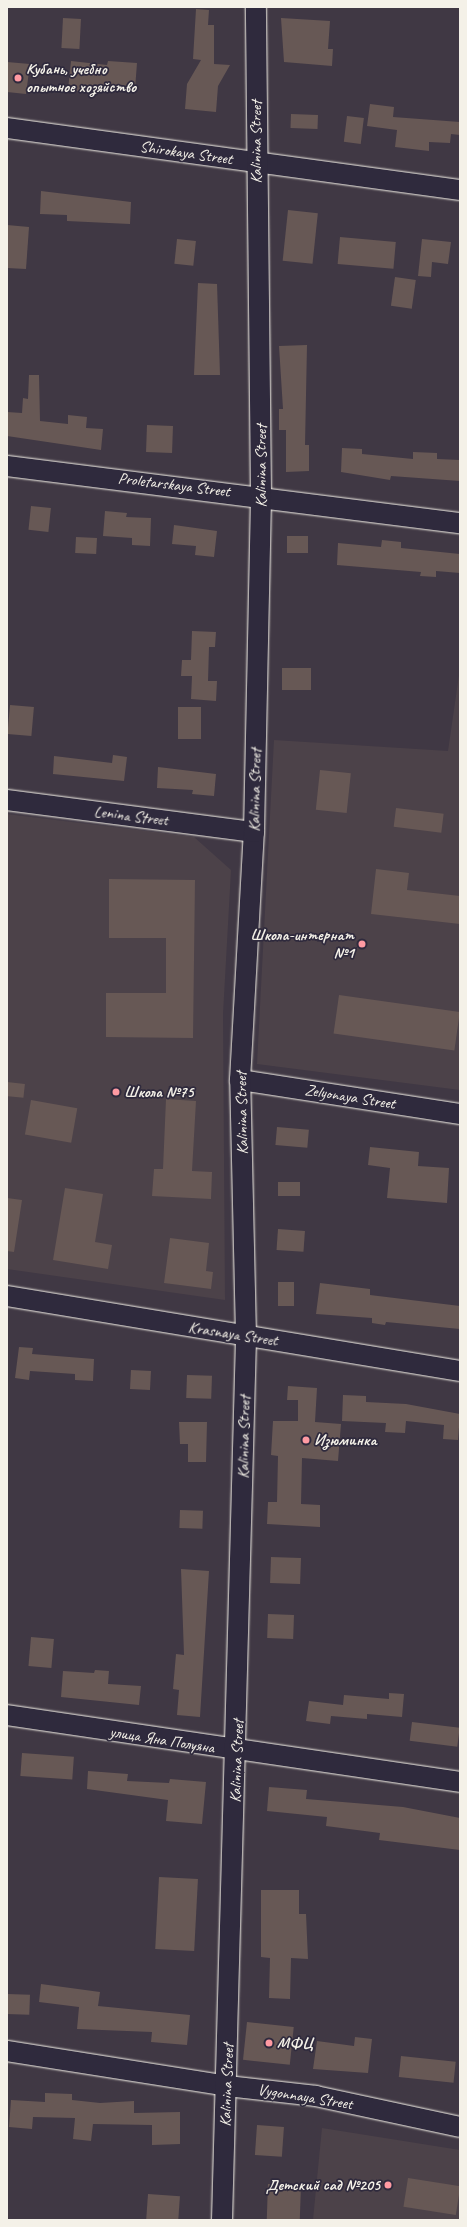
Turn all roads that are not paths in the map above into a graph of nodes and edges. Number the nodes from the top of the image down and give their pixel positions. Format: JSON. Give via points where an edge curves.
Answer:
{"nodes":[{"id":1,"x":256,"y":7,"type":"edge"},
{"id":2,"x":7,"y":128,"type":"edge"},
{"id":3,"x":256,"y":163,"type":"junction"},
{"id":4,"x":460,"y":190,"type":"edge"},
{"id":5,"x":7,"y":466,"type":"edge"},
{"id":6,"x":262,"y":495,"type":"junction"},
{"id":7,"x":460,"y":522,"type":"edge"},
{"id":8,"x":7,"y":800,"type":"edge"},
{"id":9,"x":254,"y":832,"type":"junction"},
{"id":10,"x":240,"y":1080,"type":"junction"},
{"id":11,"x":460,"y":1114,"type":"edge"},
{"id":12,"x":7,"y":1296,"type":"edge"},
{"id":13,"x":246,"y":1336,"type":"junction"},
{"id":14,"x":460,"y":1371,"type":"edge"},
{"id":15,"x":7,"y":1715,"type":"edge"},
{"id":16,"x":238,"y":1752,"type":"junction"},
{"id":17,"x":460,"y":1782,"type":"edge"},
{"id":18,"x":7,"y":2051,"type":"edge"},
{"id":19,"x":227,"y":2086,"type":"junction"},
{"id":20,"x":460,"y":2127,"type":"edge"},
{"id":21,"x":222,"y":2220,"type":"edge"}],
"edges":[{"from":1,"to":3,"type":"street","name":"Kalinina Street"},
{"from":2,"to":3,"type":"street","name":"Shirokaya Street"},
{"from":3,"to":4,"type":"street","name":"Shirokaya Street"},
{"from":3,"to":6,"type":"street","name":"Kalinina Street"},
{"from":5,"to":6,"type":"street","name":"Proletarskaya Street"},
{"from":6,"to":7,"type":"street","name":"Proletarskaya Street"},
{"from":6,"to":9,"type":"street","name":"Kalinina Street"},
{"from":8,"to":9,"type":"street","name":"Lenina Street"},
{"from":9,"to":10,"type":"street","name":"Kalinina Street"},
{"from":10,"to":11,"type":"street","name":"Zelyonaya Street"},
{"from":10,"to":13,"type":"street","name":"Kalinina Street"},
{"from":12,"to":13,"type":"street","name":"Krasnaya Street"},
{"from":13,"to":14,"type":"street","name":"Krasnaya Street"},
{"from":13,"to":16,"type":"street","name":"Kalinina Street"},
{"from":15,"to":16,"type":"street","name":"улица Яна Полуяна"},
{"from":16,"to":17,"type":"street","name":"улица Яна Полуяна"},
{"from":16,"to":19,"type":"street","name":"Kalinina Street"},
{"from":18,"to":19,"type":"street","name":"Vygonnaya Street"},
{"from":19,"to":20,"type":"street","name":"Vygonnaya Street","via":[[316,2096]]},
{"from":19,"to":21,"type":"street","name":"Kalinina Street"}]}
